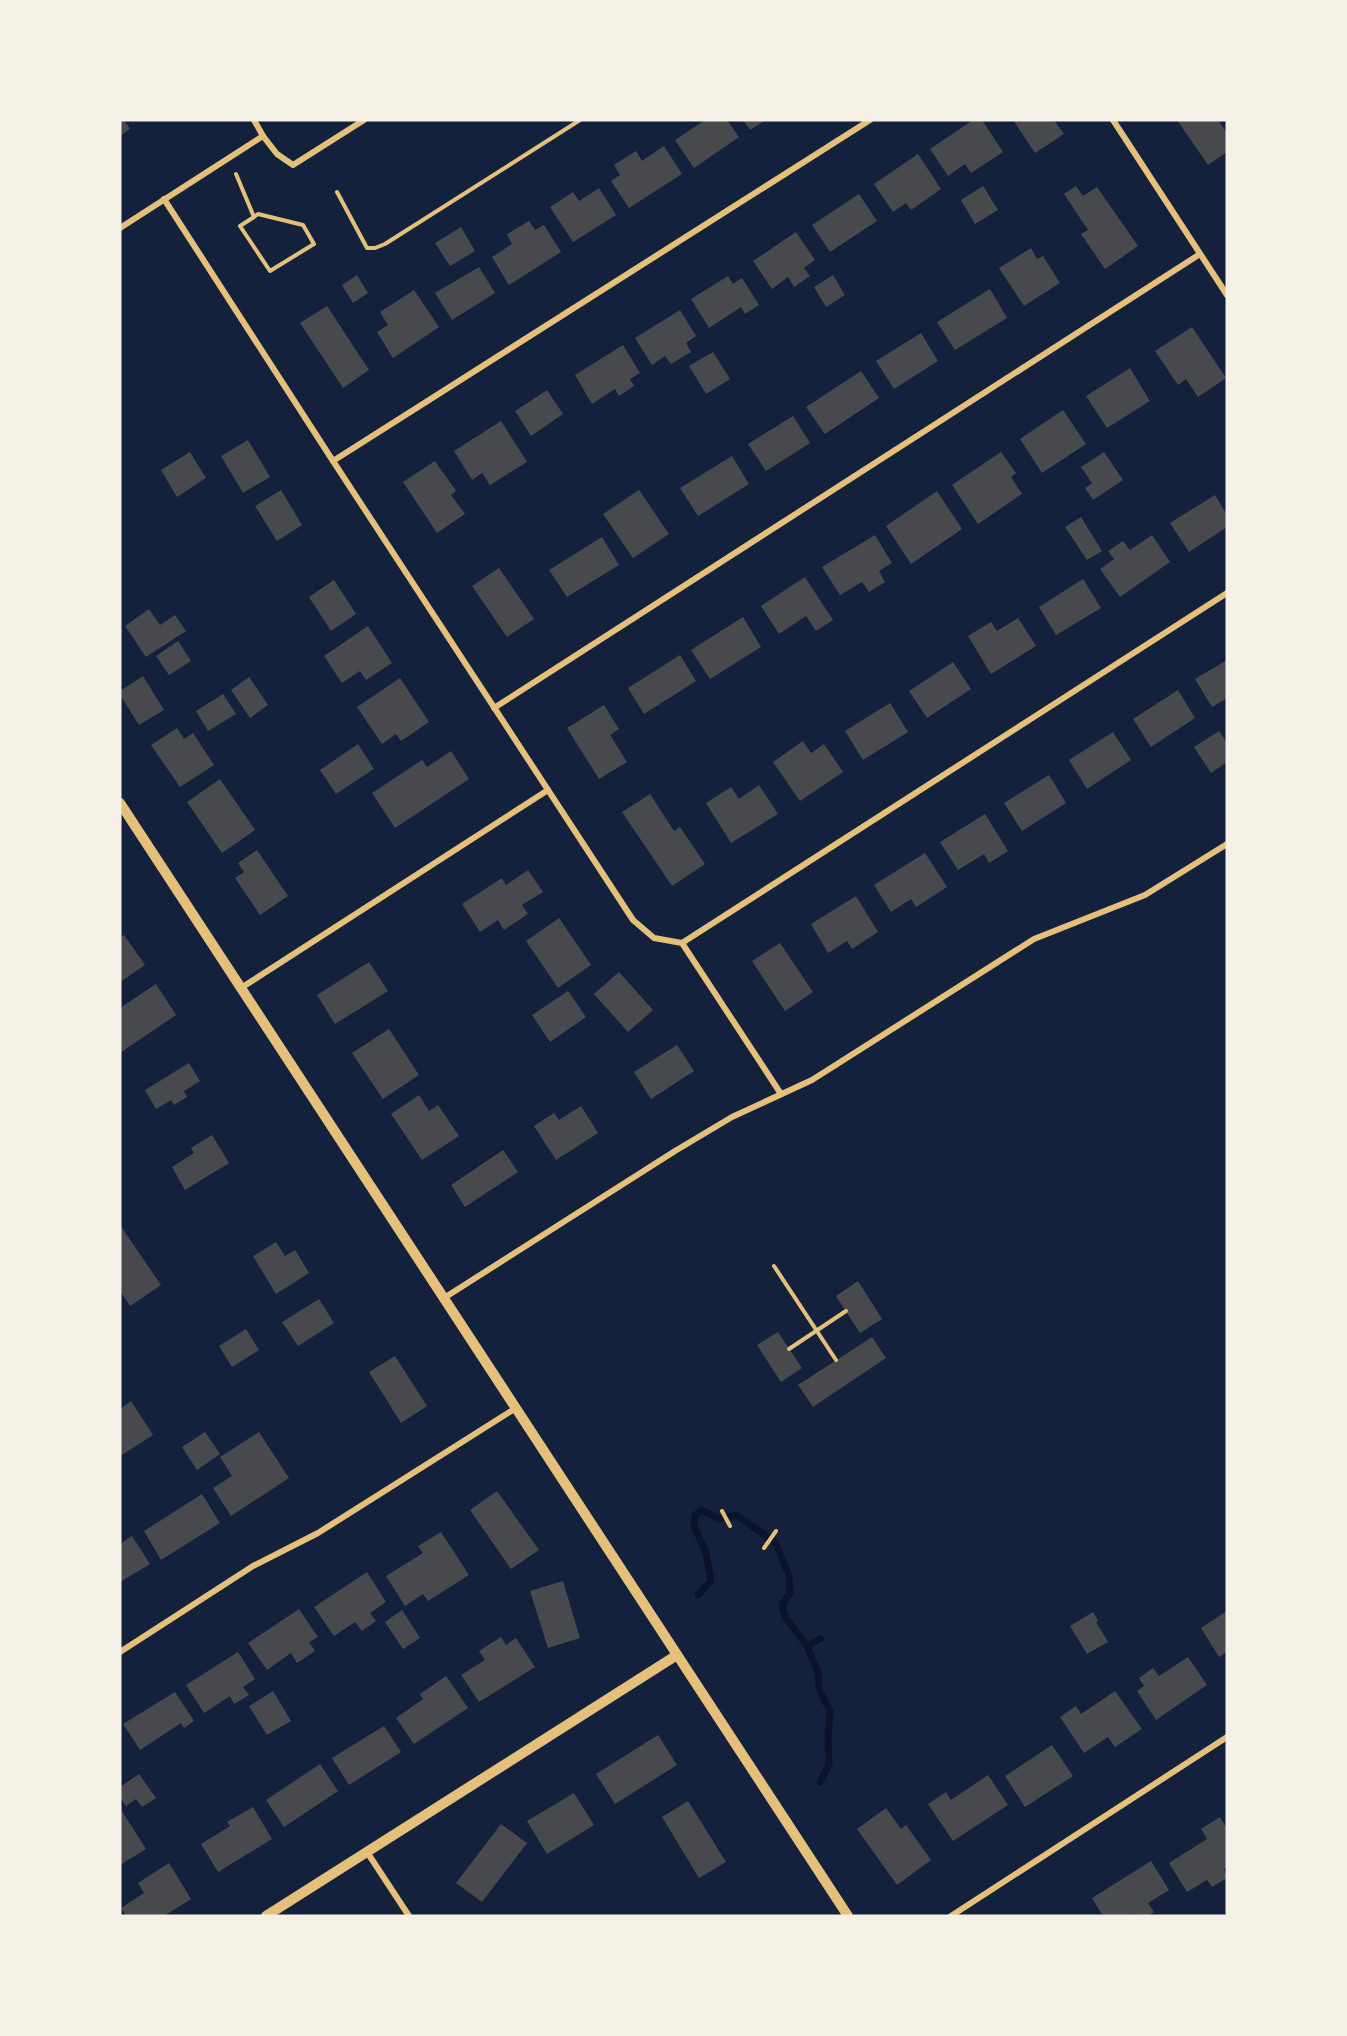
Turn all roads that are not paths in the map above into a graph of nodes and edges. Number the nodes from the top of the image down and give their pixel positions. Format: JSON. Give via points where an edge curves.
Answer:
{"nodes":[{"id":1,"x":254,"y":120,"type":"edge"},
{"id":2,"x":364,"y":120,"type":"edge"},
{"id":3,"x":870,"y":120,"type":"edge"},
{"id":4,"x":1113,"y":120,"type":"edge"},
{"id":5,"x":263,"y":136,"type":"junction"},
{"id":6,"x":164,"y":199,"type":"junction"},
{"id":7,"x":120,"y":228,"type":"edge"},
{"id":8,"x":1200,"y":254,"type":"junction"},
{"id":9,"x":1227,"y":295,"type":"edge"},
{"id":10,"x":333,"y":461,"type":"junction"},
{"id":11,"x":1227,"y":593,"type":"edge"},
{"id":12,"x":494,"y":708,"type":"junction"},
{"id":13,"x":548,"y":790,"type":"junction"},
{"id":14,"x":120,"y":803,"type":"edge"},
{"id":15,"x":1227,"y":844,"type":"edge"},
{"id":16,"x":682,"y":943,"type":"junction"},
{"id":17,"x":241,"y":988,"type":"junction"},
{"id":18,"x":781,"y":1094,"type":"junction"},
{"id":19,"x":444,"y":1298,"type":"junction"},
{"id":20,"x":516,"y":1408,"type":"junction"},
{"id":21,"x":120,"y":1652,"type":"edge"},
{"id":22,"x":677,"y":1655,"type":"junction"},
{"id":23,"x":1227,"y":1737,"type":"edge"},
{"id":24,"x":367,"y":1852,"type":"junction"},
{"id":25,"x":266,"y":1916,"type":"edge"},
{"id":26,"x":409,"y":1916,"type":"edge"},
{"id":27,"x":848,"y":1916,"type":"edge"},
{"id":28,"x":951,"y":1916,"type":"edge"}],
"edges":[{"from":1,"to":5,"type":"street"},
{"from":2,"to":5,"type":"street","via":[[293,165],[277,154]]},
{"from":3,"to":10,"type":"street"},
{"from":4,"to":8,"type":"street"},
{"from":5,"to":6,"type":"street"},
{"from":6,"to":7,"type":"street"},
{"from":6,"to":10,"type":"street"},
{"from":8,"to":9,"type":"street"},
{"from":8,"to":12,"type":"street"},
{"from":10,"to":12,"type":"street"},
{"from":11,"to":16,"type":"street"},
{"from":12,"to":13,"type":"street"},
{"from":13,"to":16,"type":"street","via":[[633,920],[654,938]]},
{"from":13,"to":17,"type":"street"},
{"from":14,"to":17,"type":"street"},
{"from":15,"to":18,"type":"street","via":[[1145,896],[1034,939],[812,1080]]},
{"from":16,"to":18,"type":"street"},
{"from":17,"to":19,"type":"street"},
{"from":18,"to":19,"type":"street","via":[[675,1151]]},
{"from":19,"to":20,"type":"street"},
{"from":20,"to":21,"type":"street","via":[[318,1533],[253,1566]]},
{"from":20,"to":22,"type":"street"},
{"from":22,"to":24,"type":"street"},
{"from":22,"to":27,"type":"street"},
{"from":23,"to":28,"type":"street"},
{"from":24,"to":25,"type":"street"},
{"from":24,"to":26,"type":"street"}]}
